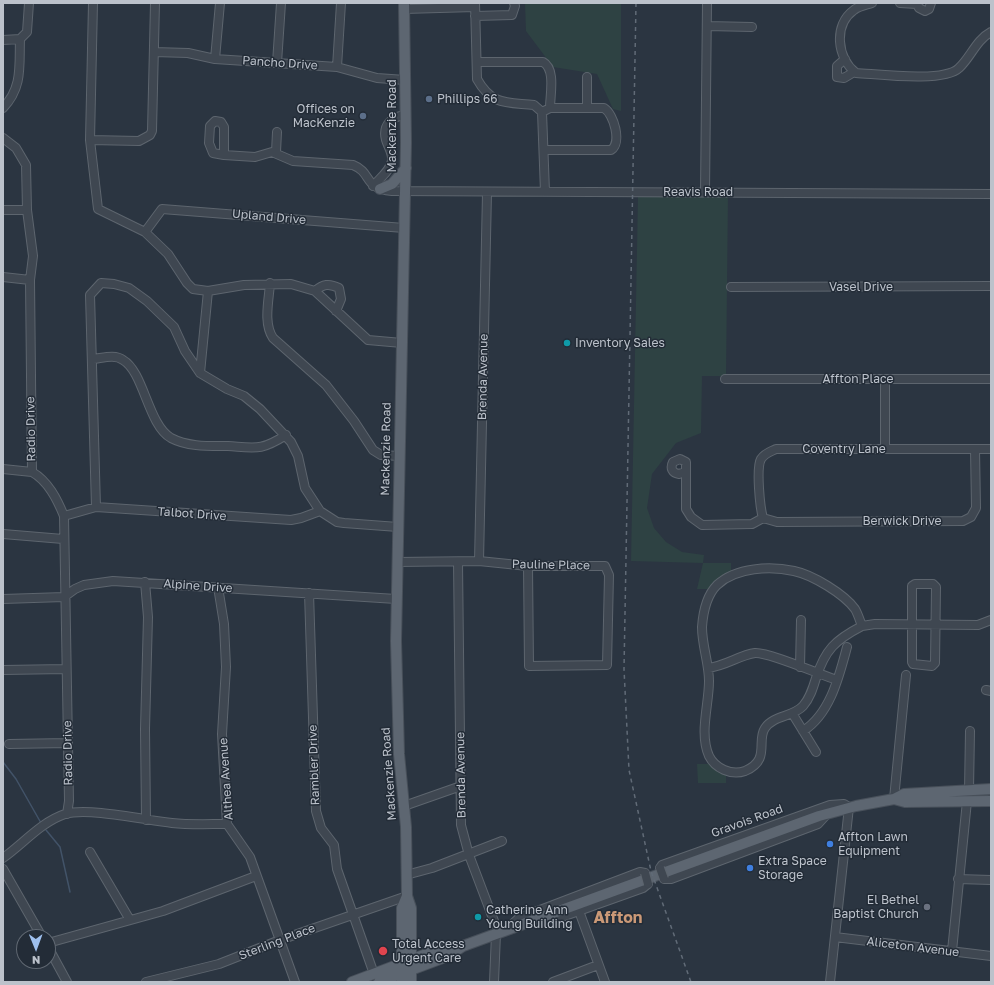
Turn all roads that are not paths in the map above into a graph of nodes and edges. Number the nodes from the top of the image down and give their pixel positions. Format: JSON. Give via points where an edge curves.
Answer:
{"nodes":[{"id":1,"x":29,"y":3,"type":"edge"},
{"id":2,"x":93,"y":3,"type":"edge"},
{"id":3,"x":155,"y":3,"type":"edge"},
{"id":4,"x":220,"y":3,"type":"edge"},
{"id":5,"x":281,"y":3,"type":"edge"},
{"id":6,"x":341,"y":3,"type":"edge"},
{"id":7,"x":514,"y":3,"type":"edge"},
{"id":8,"x":707,"y":3,"type":"edge"},
{"id":9,"x":872,"y":3,"type":"edge"},
{"id":10,"x":900,"y":3,"type":"edge"},
{"id":11,"x":917,"y":3,"type":"edge"},
{"id":12,"x":932,"y":3,"type":"edge"},
{"id":13,"x":475,"y":5,"type":"edge"},
{"id":14,"x":404,"y":6,"type":"edge"},
{"id":15,"x":475,"y":16,"type":"junction"},
{"id":16,"x":707,"y":26,"type":"junction"},
{"id":17,"x":752,"y":27,"type":"dead end"},
{"id":18,"x":991,"y":32,"type":"edge"},
{"id":19,"x":20,"y":39,"type":"junction"},
{"id":20,"x":3,"y":40,"type":"edge"},
{"id":21,"x":154,"y":52,"type":"junction"},
{"id":22,"x":215,"y":59,"type":"junction"},
{"id":23,"x":845,"y":59,"type":"junction"},
{"id":24,"x":477,"y":62,"type":"junction"},
{"id":25,"x":276,"y":63,"type":"junction"},
{"id":26,"x":337,"y":67,"type":"junction"},
{"id":27,"x":855,"y":72,"type":"junction"},
{"id":28,"x":587,"y":77,"type":"dead end"},
{"id":29,"x":405,"y":80,"type":"junction"},
{"id":30,"x":3,"y":108,"type":"edge"},
{"id":31,"x":550,"y":108,"type":"junction"},
{"id":32,"x":587,"y":108,"type":"junction"},
{"id":33,"x":542,"y":112,"type":"junction"},
{"id":34,"x":406,"y":118,"type":"junction"},
{"id":35,"x":277,"y":132,"type":"dead end"},
{"id":36,"x":3,"y":138,"type":"edge"},
{"id":37,"x":90,"y":140,"type":"junction"},
{"id":38,"x":545,"y":150,"type":"junction"},
{"id":39,"x":276,"y":152,"type":"junction"},
{"id":40,"x":224,"y":155,"type":"dead end"},
{"id":41,"x":406,"y":168,"type":"junction"},
{"id":42,"x":376,"y":188,"type":"junction"},
{"id":43,"x":405,"y":191,"type":"junction"},
{"id":44,"x":545,"y":192,"type":"junction"},
{"id":45,"x":706,"y":192,"type":"junction"},
{"id":46,"x":487,"y":193,"type":"junction"},
{"id":47,"x":991,"y":194,"type":"edge"},
{"id":48,"x":3,"y":210,"type":"edge"},
{"id":49,"x":28,"y":210,"type":"junction"},
{"id":50,"x":404,"y":228,"type":"junction"},
{"id":51,"x":145,"y":232,"type":"junction"},
{"id":52,"x":3,"y":277,"type":"edge"},
{"id":53,"x":30,"y":280,"type":"junction"},
{"id":54,"x":270,"y":283,"type":"junction"},
{"id":55,"x":991,"y":286,"type":"edge"},
{"id":56,"x":731,"y":287,"type":"dead end"},
{"id":57,"x":208,"y":291,"type":"junction"},
{"id":58,"x":315,"y":291,"type":"junction"},
{"id":59,"x":336,"y":311,"type":"junction"},
{"id":60,"x":402,"y":343,"type":"junction"},
{"id":61,"x":93,"y":359,"type":"junction"},
{"id":62,"x":200,"y":373,"type":"junction"},
{"id":63,"x":991,"y":379,"type":"edge"},
{"id":64,"x":725,"y":380,"type":"dead end"},
{"id":65,"x":885,"y":380,"type":"junction"},
{"id":66,"x":286,"y":435,"type":"junction"},
{"id":67,"x":885,"y":448,"type":"junction"},
{"id":68,"x":975,"y":449,"type":"junction"},
{"id":69,"x":991,"y":449,"type":"edge"},
{"id":70,"x":399,"y":456,"type":"junction"},
{"id":71,"x":3,"y":469,"type":"edge"},
{"id":72,"x":32,"y":472,"type":"junction"},
{"id":73,"x":685,"y":472,"type":"dead end"},
{"id":74,"x":96,"y":507,"type":"junction"},
{"id":75,"x":320,"y":511,"type":"junction"},
{"id":76,"x":64,"y":516,"type":"junction"},
{"id":77,"x":763,"y":518,"type":"junction"},
{"id":78,"x":398,"y":527,"type":"junction"},
{"id":79,"x":3,"y":534,"type":"edge"},
{"id":80,"x":63,"y":539,"type":"junction"},
{"id":81,"x":479,"y":561,"type":"junction"},
{"id":82,"x":397,"y":562,"type":"junction"},
{"id":83,"x":458,"y":562,"type":"junction"},
{"id":84,"x":528,"y":566,"type":"junction"},
{"id":85,"x":145,"y":582,"type":"junction"},
{"id":86,"x":218,"y":587,"type":"junction"},
{"id":87,"x":308,"y":593,"type":"junction"},
{"id":88,"x":64,"y":597,"type":"junction"},
{"id":89,"x":3,"y":599,"type":"edge"},
{"id":90,"x":396,"y":599,"type":"junction"},
{"id":91,"x":800,"y":620,"type":"dead end"},
{"id":92,"x":991,"y":620,"type":"edge"},
{"id":93,"x":912,"y":624,"type":"junction"},
{"id":94,"x":935,"y":625,"type":"junction"},
{"id":95,"x":862,"y":626,"type":"junction"},
{"id":96,"x":846,"y":647,"type":"dead end"},
{"id":97,"x":800,"y":667,"type":"junction"},
{"id":98,"x":708,"y":668,"type":"junction"},
{"id":99,"x":66,"y":669,"type":"junction"},
{"id":100,"x":3,"y":670,"type":"edge"},
{"id":101,"x":818,"y":673,"type":"junction"},
{"id":102,"x":906,"y":675,"type":"dead end"},
{"id":103,"x":837,"y":680,"type":"junction"},
{"id":104,"x":792,"y":714,"type":"junction"},
{"id":105,"x":803,"y":731,"type":"junction"},
{"id":106,"x":970,"y":731,"type":"dead end"},
{"id":107,"x":68,"y":743,"type":"junction"},
{"id":108,"x":9,"y":744,"type":"dead end"},
{"id":109,"x":816,"y":752,"type":"dead end"},
{"id":110,"x":461,"y":786,"type":"junction"},
{"id":111,"x":991,"y":789,"type":"edge"},
{"id":112,"x":969,"y":790,"type":"junction"},
{"id":113,"x":894,"y":799,"type":"junction"},
{"id":114,"x":967,"y":801,"type":"junction"},
{"id":115,"x":991,"y":801,"type":"edge"},
{"id":116,"x":404,"y":806,"type":"junction"},
{"id":117,"x":849,"y":808,"type":"junction"},
{"id":118,"x":829,"y":813,"type":"junction"},
{"id":119,"x":67,"y":814,"type":"junction"},
{"id":120,"x":146,"y":820,"type":"junction"},
{"id":121,"x":227,"y":824,"type":"junction"},
{"id":122,"x":502,"y":842,"type":"dead end"},
{"id":123,"x":90,"y":852,"type":"dead end"},
{"id":124,"x":469,"y":855,"type":"junction"},
{"id":125,"x":3,"y":858,"type":"edge"},
{"id":126,"x":3,"y":869,"type":"edge"},
{"id":127,"x":406,"y":875,"type":"junction"},
{"id":128,"x":256,"y":876,"type":"junction"},
{"id":129,"x":958,"y":879,"type":"junction"},
{"id":130,"x":991,"y":880,"type":"edge"},
{"id":131,"x":407,"y":896,"type":"junction"},
{"id":132,"x":579,"y":911,"type":"junction"},
{"id":133,"x":352,"y":915,"type":"junction"},
{"id":134,"x":541,"y":917,"type":"junction"},
{"id":135,"x":130,"y":920,"type":"junction"},
{"id":136,"x":37,"y":929,"type":"edge"},
{"id":137,"x":507,"y":930,"type":"junction"},
{"id":138,"x":496,"y":934,"type":"junction"},
{"id":139,"x":835,"y":937,"type":"junction"},
{"id":140,"x":280,"y":940,"type":"junction"},
{"id":141,"x":56,"y":941,"type":"edge"},
{"id":142,"x":952,"y":952,"type":"junction"},
{"id":143,"x":991,"y":956,"type":"edge"},
{"id":144,"x":56,"y":962,"type":"edge"},
{"id":145,"x":598,"y":965,"type":"junction"},
{"id":146,"x":405,"y":970,"type":"edge"},
{"id":147,"x":376,"y":978,"type":"edge"},
{"id":148,"x":68,"y":982,"type":"edge"},
{"id":149,"x":146,"y":982,"type":"edge"},
{"id":150,"x":296,"y":982,"type":"edge"},
{"id":151,"x":352,"y":982,"type":"edge"},
{"id":152,"x":411,"y":982,"type":"edge"},
{"id":153,"x":494,"y":982,"type":"edge"},
{"id":154,"x":553,"y":982,"type":"edge"},
{"id":155,"x":605,"y":982,"type":"edge"},
{"id":156,"x":830,"y":982,"type":"edge"}],
"edges":[{"from":1,"to":19,"type":"street","via":[[27,32]]},
{"from":2,"to":37,"type":"street"},
{"from":3,"to":21,"type":"street"},
{"from":4,"to":22,"type":"street"},
{"from":5,"to":25,"type":"street"},
{"from":6,"to":26,"type":"street"},
{"from":7,"to":15,"type":"street","via":[[512,15]]},
{"from":8,"to":16,"type":"street"},
{"from":9,"to":23,"type":"street","via":[[855,9],[847,17],[840,31],[839,45]]},
{"from":10,"to":11,"type":"street"},
{"from":11,"to":12,"type":"street","via":[[924,11],[929,9]]},
{"from":13,"to":14,"type":"street"},
{"from":13,"to":15,"type":"street"},
{"from":14,"to":29,"type":"main road","name":"Mackenzie Road"},
{"from":15,"to":24,"type":"street"},
{"from":16,"to":17,"type":"street"},
{"from":16,"to":45,"type":"street"},
{"from":18,"to":27,"type":"street","via":[[984,36],[958,70],[940,77]]},
{"from":19,"to":20,"type":"street"},
{"from":19,"to":30,"type":"street","via":[[19,81],[13,96]]},
{"from":21,"to":22,"type":"street","name":"Pancho Drive","via":[[188,53]]},
{"from":21,"to":37,"type":"street","via":[[150,135],[139,141]]},
{"from":22,"to":25,"type":"street","name":"Pancho Drive"},
{"from":23,"to":27,"type":"street"},
{"from":23,"to":27,"type":"street","via":[[837,66],[837,77],[844,78]]},
{"from":24,"to":31,"type":"street","via":[[543,62],[550,71]]},
{"from":24,"to":33,"type":"street","via":[[477,78],[493,98],[506,103],[534,105]]},
{"from":25,"to":26,"type":"street","name":"Pancho Drive"},
{"from":26,"to":29,"type":"street","name":"Pancho Drive","via":[[377,78]]},
{"from":28,"to":32,"type":"street"},
{"from":29,"to":34,"type":"main road","name":"Mackenzie Road"},
{"from":31,"to":32,"type":"street"},
{"from":31,"to":33,"type":"street"},
{"from":32,"to":38,"type":"street","via":[[608,110],[615,130],[614,149]]},
{"from":33,"to":38,"type":"street"},
{"from":34,"to":41,"type":"main road","name":"Mackenzie Road"},
{"from":34,"to":42,"type":"street","via":[[387,128],[386,140],[392,156],[391,163]]},
{"from":35,"to":39,"type":"street"},
{"from":36,"to":49,"type":"street","name":"Radio Drive","via":[[16,148],[26,164]]},
{"from":37,"to":51,"type":"street","via":[[98,209]]},
{"from":38,"to":44,"type":"street"},
{"from":39,"to":40,"type":"street","via":[[267,152],[255,157]]},
{"from":39,"to":42,"type":"street","via":[[293,160],[352,165]]},
{"from":41,"to":42,"type":"main road","via":[[392,184]]},
{"from":41,"to":43,"type":"main road","name":"Mackenzie Road"},
{"from":42,"to":43,"type":"street","name":"Reavis Road"},
{"from":43,"to":46,"type":"street","name":"Reavis Road"},
{"from":43,"to":50,"type":"main road","name":"Mackenzie Road"},
{"from":44,"to":45,"type":"street","name":"Reavis Road"},
{"from":44,"to":46,"type":"street","name":"Reavis Road"},
{"from":45,"to":47,"type":"street","name":"Reavis Road"},
{"from":46,"to":81,"type":"street","name":"Brenda Avenue"},
{"from":48,"to":49,"type":"street"},
{"from":49,"to":53,"type":"street","name":"Radio Drive","via":[[33,256]]},
{"from":50,"to":51,"type":"street","name":"Upland Drive","via":[[162,209]]},
{"from":50,"to":60,"type":"main road","name":"Mackenzie Road"},
{"from":51,"to":57,"type":"street","via":[[168,254],[190,286],[200,291]]},
{"from":52,"to":53,"type":"street"},
{"from":53,"to":72,"type":"street","name":"Radio Drive"},
{"from":54,"to":57,"type":"street"},
{"from":54,"to":58,"type":"street","via":[[291,284]]},
{"from":54,"to":70,"type":"street","via":[[268,316],[273,338],[326,385],[373,450],[381,455]]},
{"from":55,"to":56,"type":"street","name":"Vasel Drive"},
{"from":57,"to":62,"type":"street"},
{"from":58,"to":59,"type":"street"},
{"from":58,"to":59,"type":"street","via":[[327,284],[339,288],[341,299]]},
{"from":59,"to":60,"type":"street","via":[[368,340]]},
{"from":60,"to":70,"type":"main road","name":"Mackenzie Road"},
{"from":61,"to":62,"type":"street","via":[[90,295],[102,283],[114,284],[129,288],[156,308],[174,327],[185,351]]},
{"from":61,"to":66,"type":"street","via":[[110,357],[124,360],[133,372],[160,427],[170,437],[197,445],[260,448]]},
{"from":61,"to":74,"type":"street"},
{"from":62,"to":66,"type":"street","via":[[244,396]]},
{"from":63,"to":65,"type":"street","name":"Affton Place"},
{"from":64,"to":65,"type":"street","name":"Affton Place"},
{"from":65,"to":67,"type":"street"},
{"from":66,"to":75,"type":"street","via":[[298,456],[305,488]]},
{"from":67,"to":68,"type":"street","name":"Coventry Lane"},
{"from":67,"to":77,"type":"street","name":"Coventry Lane","via":[[776,449],[766,453],[760,461],[759,506]]},
{"from":68,"to":69,"type":"street","name":"Coventry Lane"},
{"from":68,"to":77,"type":"street","name":"Berwick Drive","via":[[976,508],[971,517],[963,521],[778,522]]},
{"from":70,"to":78,"type":"main road","name":"Mackenzie Road"},
{"from":71,"to":72,"type":"street"},
{"from":72,"to":76,"type":"street","name":"Radio Drive","via":[[48,485]]},
{"from":73,"to":77,"type":"street","via":[[686,509],[691,517],[702,525],[752,524]]},
{"from":74,"to":75,"type":"street","name":"Talbot Drive","via":[[291,520]]},
{"from":74,"to":76,"type":"street","name":"Talbot Drive"},
{"from":75,"to":78,"type":"street","via":[[337,522]]},
{"from":76,"to":80,"type":"street","name":"Radio Drive"},
{"from":78,"to":82,"type":"main road","name":"Mackenzie Road"},
{"from":79,"to":80,"type":"street"},
{"from":80,"to":88,"type":"street","name":"Radio Drive"},
{"from":81,"to":83,"type":"street","name":"Pauline Place"},
{"from":81,"to":84,"type":"street","name":"Pauline Place"},
{"from":82,"to":83,"type":"street","name":"Pauline Place"},
{"from":82,"to":90,"type":"main road","name":"Mackenzie Road"},
{"from":83,"to":110,"type":"street","name":"Brenda Avenue"},
{"from":84,"to":84,"type":"street","name":"Pauline Place","via":[[605,566],[608,575],[607,665],[530,666]]},
{"from":85,"to":86,"type":"street","name":"Alpine Drive"},
{"from":85,"to":88,"type":"street","name":"Alpine Drive","via":[[84,585]]},
{"from":85,"to":120,"type":"street","via":[[148,617],[144,729]]},
{"from":86,"to":87,"type":"street","name":"Alpine Drive"},
{"from":86,"to":121,"type":"street","name":"Althea Avenue","via":[[224,624],[226,667],[222,734]]},
{"from":87,"to":90,"type":"street","name":"Alpine Drive"},
{"from":87,"to":133,"type":"street","name":"Rambler Drive","via":[[316,811],[321,828],[334,845],[337,869]]},
{"from":88,"to":89,"type":"street"},
{"from":88,"to":99,"type":"street","name":"Radio Drive"},
{"from":90,"to":116,"type":"main road","name":"Mackenzie Road","via":[[398,740]]},
{"from":91,"to":97,"type":"street"},
{"from":92,"to":94,"type":"street","via":[[978,625]]},
{"from":93,"to":94,"type":"street"},
{"from":93,"to":94,"type":"street","via":[[913,585],[933,584],[936,587]]},
{"from":93,"to":94,"type":"street","via":[[912,662],[917,666],[932,666],[935,663]]},
{"from":93,"to":95,"type":"street"},
{"from":95,"to":98,"type":"street","via":[[856,610],[840,595],[813,579],[784,569],[748,571],[728,578],[716,586],[705,605],[702,628]]},
{"from":95,"to":101,"type":"street","via":[[844,635],[833,645]]},
{"from":96,"to":103,"type":"street"},
{"from":97,"to":98,"type":"street","via":[[756,653]]},
{"from":97,"to":101,"type":"street"},
{"from":98,"to":104,"type":"street","via":[[705,718],[707,748],[709,756],[721,769],[737,773],[754,766],[762,753],[764,730],[769,723]]},
{"from":99,"to":100,"type":"street"},
{"from":99,"to":107,"type":"street","name":"Radio Drive"},
{"from":101,"to":103,"type":"street"},
{"from":101,"to":104,"type":"street","via":[[808,699]]},
{"from":102,"to":113,"type":"street"},
{"from":103,"to":105,"type":"street","via":[[819,718]]},
{"from":104,"to":105,"type":"street"},
{"from":105,"to":109,"type":"street"},
{"from":106,"to":112,"type":"street"},
{"from":107,"to":108,"type":"street"},
{"from":107,"to":119,"type":"street","name":"Radio Drive"},
{"from":110,"to":116,"type":"street"},
{"from":110,"to":124,"type":"street","name":"Brenda Avenue","via":[[461,825]]},
{"from":111,"to":112,"type":"main road","name":"Gravois Road"},
{"from":112,"to":113,"type":"main road","name":"Gravois Road","via":[[904,794]]},
{"from":113,"to":114,"type":"main road","name":"Gravois Road","via":[[905,802]]},
{"from":113,"to":117,"type":"main road","name":"Gravois Road"},
{"from":114,"to":115,"type":"main road","name":"Gravois Road"},
{"from":114,"to":129,"type":"street"},
{"from":116,"to":127,"type":"main road","name":"Mackenzie Road"},
{"from":117,"to":118,"type":"main road","name":"Gravois Road"},
{"from":117,"to":118,"type":"street","name":"Gravois Road","bridge":true,"via":[[844,804],[830,805],[662,865],[660,868],[664,879],[671,879],[818,824]]},
{"from":117,"to":139,"type":"street"},
{"from":118,"to":134,"type":"main road","name":"Gravois Road"},
{"from":119,"to":120,"type":"street","via":[[93,812]]},
{"from":119,"to":125,"type":"street","via":[[31,834]]},
{"from":120,"to":121,"type":"street","via":[[174,824]]},
{"from":121,"to":128,"type":"street","name":"Althea Avenue","via":[[250,857]]},
{"from":122,"to":124,"type":"street"},
{"from":123,"to":135,"type":"street"},
{"from":124,"to":127,"type":"street"},
{"from":124,"to":138,"type":"street","name":"Brenda Avenue","via":[[494,921]]},
{"from":126,"to":136,"type":"street"},
{"from":127,"to":131,"type":"main road","name":"Mackenzie Road"},
{"from":128,"to":135,"type":"street","via":[[178,906]]},
{"from":128,"to":140,"type":"street","name":"Althea Avenue"},
{"from":129,"to":130,"type":"street"},
{"from":129,"to":142,"type":"street"},
{"from":131,"to":133,"type":"street","name":"Sterling Place"},
{"from":131,"to":146,"type":"main road","name":"Mackenzie Road","via":[[402,908]]},
{"from":132,"to":134,"type":"street","name":"Gravois Road","via":[[560,918]]},
{"from":132,"to":137,"type":"street","name":"Gravois Road","bridge":true,"via":[[647,887],[645,873],[640,872],[519,918]]},
{"from":132,"to":145,"type":"street"},
{"from":133,"to":140,"type":"street","name":"Sterling Place"},
{"from":133,"to":147,"type":"street","name":"Rambler Drive"},
{"from":134,"to":137,"type":"main road","name":"Gravois Road"},
{"from":135,"to":141,"type":"street"},
{"from":137,"to":138,"type":"main road","name":"Gravois Road"},
{"from":138,"to":146,"type":"main road","name":"Gravois Road","via":[[463,946],[448,956]]},
{"from":138,"to":153,"type":"street","name":"Brenda Avenue"},
{"from":139,"to":142,"type":"street","name":"Aliceton Avenue"},
{"from":139,"to":156,"type":"street"},
{"from":140,"to":149,"type":"street","name":"Sterling Place","via":[[219,964]]},
{"from":140,"to":150,"type":"street","name":"Althea Avenue"},
{"from":142,"to":143,"type":"street","name":"Aliceton Avenue"},
{"from":144,"to":148,"type":"street"},
{"from":145,"to":154,"type":"street"},
{"from":145,"to":155,"type":"street"},
{"from":146,"to":147,"type":"main road","name":"Gravois Road"},
{"from":146,"to":152,"type":"main road","name":"Mackenzie Road"},
{"from":147,"to":151,"type":"main road","name":"Gravois Road"}]}
